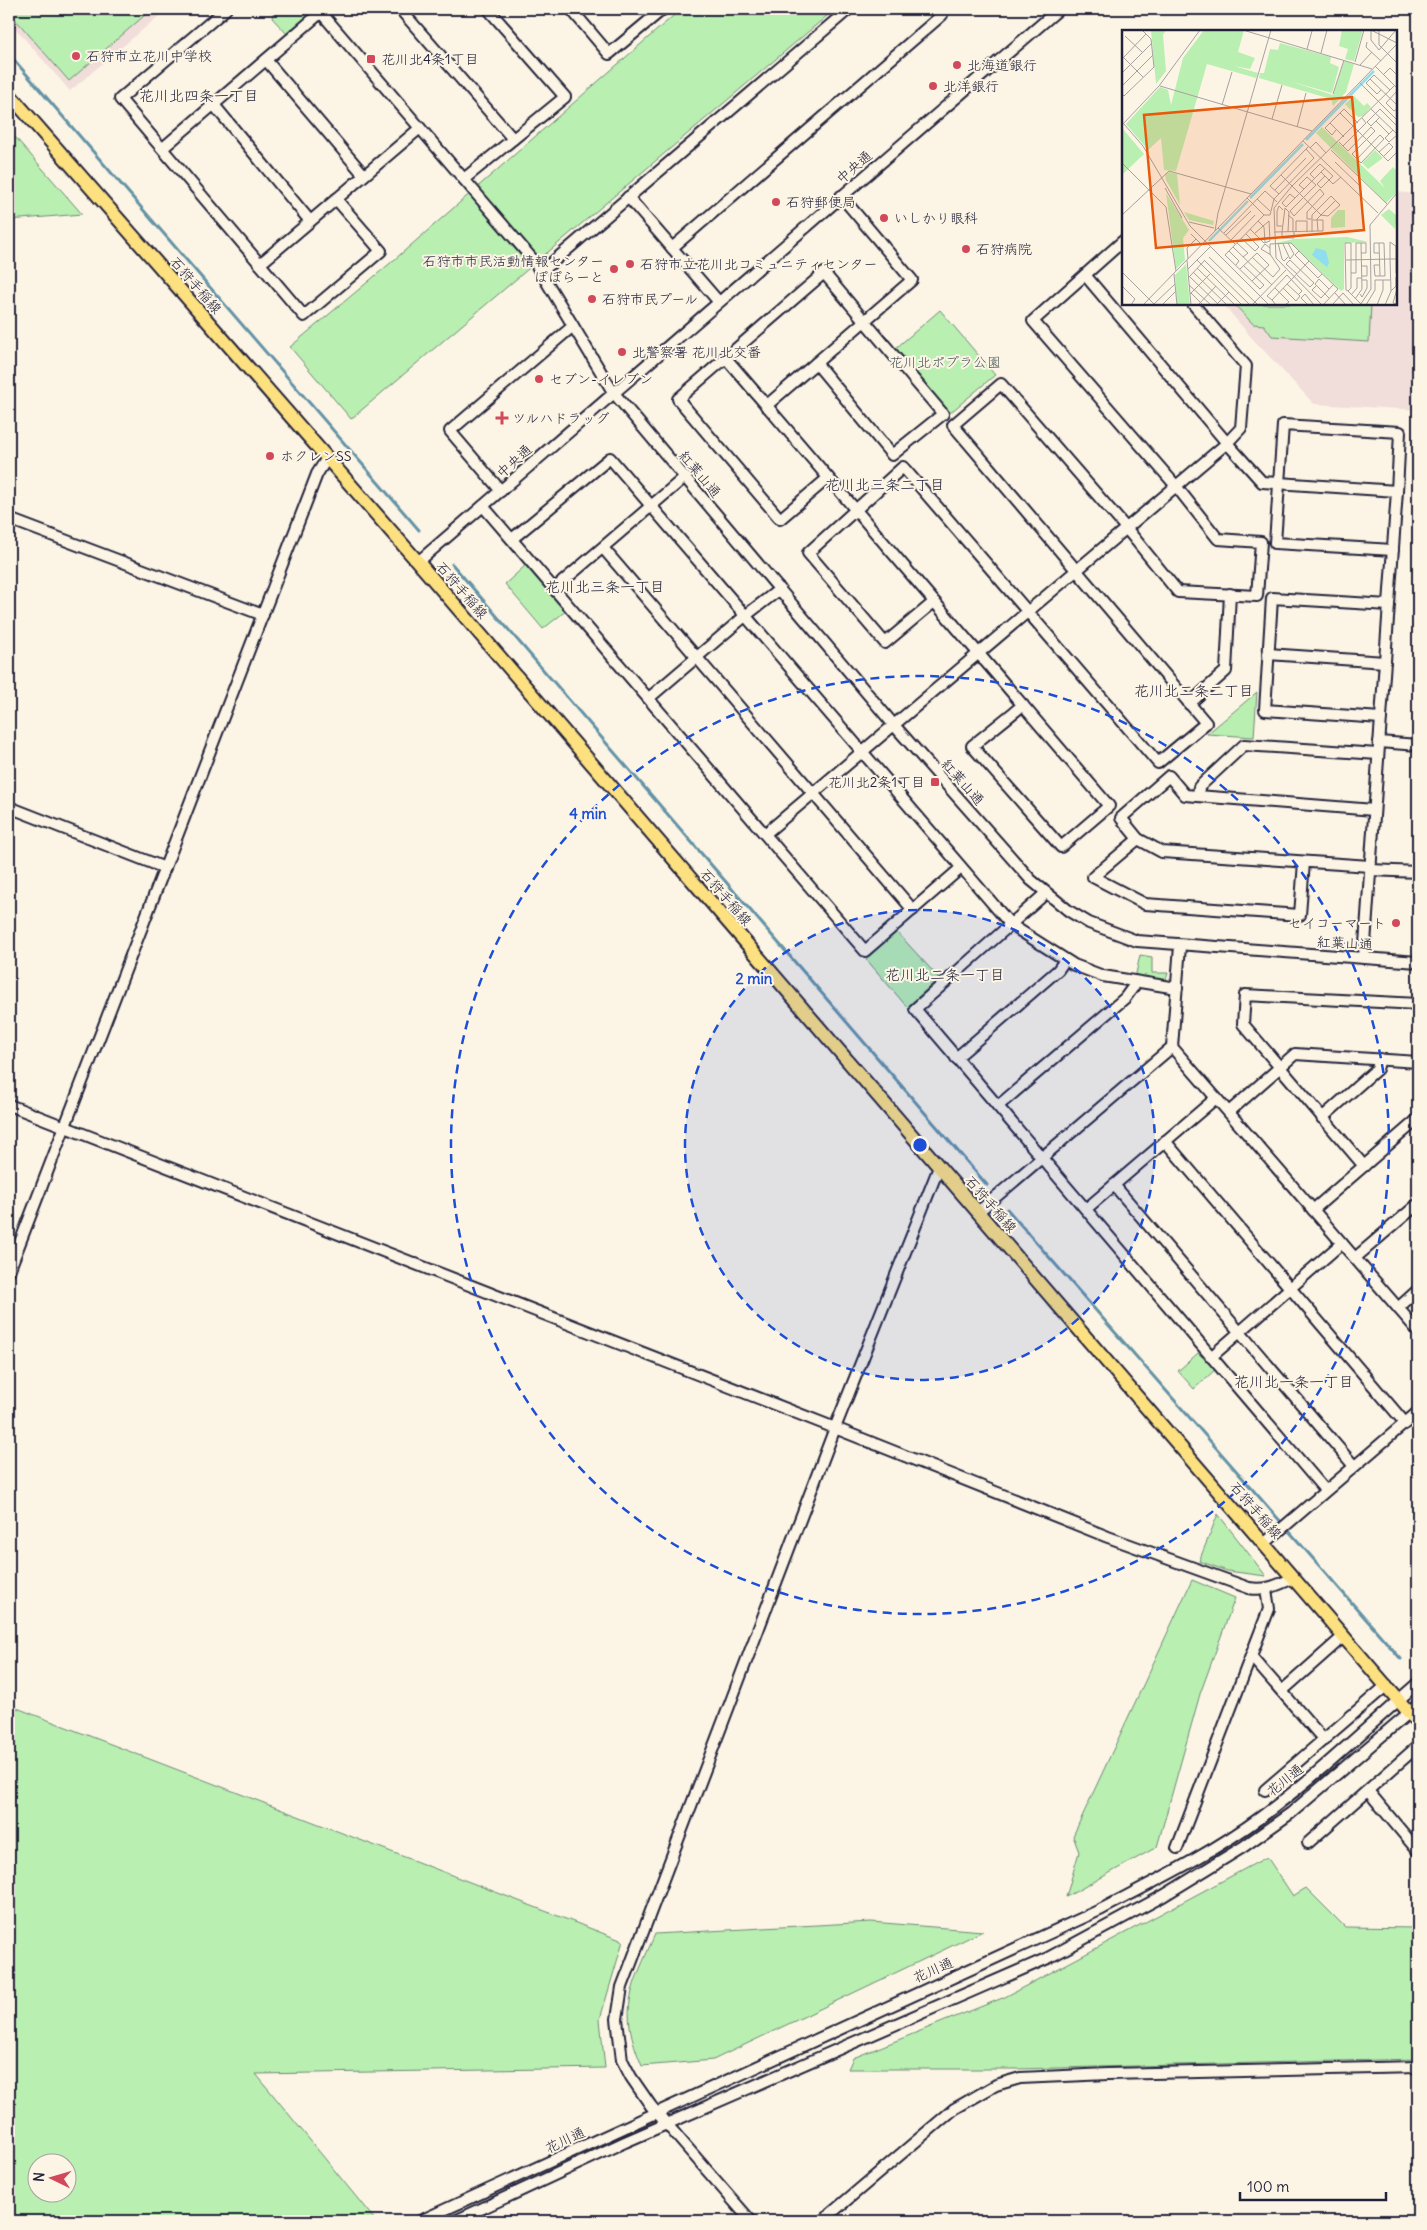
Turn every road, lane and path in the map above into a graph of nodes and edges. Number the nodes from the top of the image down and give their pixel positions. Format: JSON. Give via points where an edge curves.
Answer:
{"nodes":[{"id":1,"x":226,"y":9,"type":"edge"},
{"id":2,"x":400,"y":9,"type":"edge"},
{"id":3,"x":488,"y":9,"type":"edge"},
{"id":4,"x":571,"y":9,"type":"edge"},
{"id":5,"x":661,"y":9,"type":"edge"},
{"id":6,"x":849,"y":9,"type":"edge"},
{"id":7,"x":1059,"y":9,"type":"edge"},
{"id":8,"x":321,"y":10,"type":"edge"},
{"id":9,"x":942,"y":15,"type":"dead end"},
{"id":10,"x":266,"y":60,"type":"junction"},
{"id":11,"x":9,"y":94,"type":"edge"},
{"id":12,"x":214,"y":105,"type":"junction"},
{"id":13,"x":420,"y":128,"type":"junction"},
{"id":14,"x":514,"y":139,"type":"junction"},
{"id":15,"x":163,"y":148,"type":"junction"},
{"id":16,"x":364,"y":175,"type":"junction"},
{"id":17,"x":464,"y":179,"type":"junction"},
{"id":18,"x":841,"y":196,"type":"junction"},
{"id":19,"x":628,"y":197,"type":"junction"},
{"id":20,"x":336,"y":199,"type":"junction"},
{"id":21,"x":310,"y":220,"type":"junction"},
{"id":22,"x":1122,"y":243,"type":"edge"},
{"id":23,"x":672,"y":248,"type":"junction"},
{"id":24,"x":260,"y":264,"type":"junction"},
{"id":25,"x":541,"y":272,"type":"junction"},
{"id":26,"x":1085,"y":276,"type":"junction"},
{"id":27,"x":718,"y":301,"type":"junction"},
{"id":28,"x":1193,"y":305,"type":"edge"},
{"id":29,"x":865,"y":321,"type":"junction"},
{"id":30,"x":573,"y":326,"type":"junction"},
{"id":31,"x":725,"y":357,"type":"junction"},
{"id":32,"x":816,"y":363,"type":"junction"},
{"id":33,"x":613,"y":392,"type":"junction"},
{"id":34,"x":766,"y":406,"type":"junction"},
{"id":35,"x":1227,"y":443,"type":"junction"},
{"id":36,"x":328,"y":458,"type":"junction"},
{"id":37,"x":685,"y":477,"type":"junction"},
{"id":38,"x":828,"y":478,"type":"junction"},
{"id":39,"x":1279,"y":483,"type":"junction"},
{"id":40,"x":1176,"y":486,"type":"junction"},
{"id":41,"x":501,"y":491,"type":"junction"},
{"id":42,"x":1397,"y":491,"type":"junction"},
{"id":43,"x":483,"y":506,"type":"junction"},
{"id":44,"x":651,"y":506,"type":"junction"},
{"id":45,"x":856,"y":510,"type":"junction"},
{"id":46,"x":9,"y":519,"type":"edge"},
{"id":47,"x":1126,"y":528,"type":"junction"},
{"id":48,"x":512,"y":539,"type":"junction"},
{"id":49,"x":603,"y":548,"type":"junction"},
{"id":50,"x":1393,"y":550,"type":"junction"},
{"id":51,"x":418,"y":562,"type":"junction"},
{"id":52,"x":1076,"y":570,"type":"junction"},
{"id":53,"x":554,"y":589,"type":"junction"},
{"id":54,"x":780,"y":589,"type":"junction"},
{"id":55,"x":1230,"y":594,"type":"junction"},
{"id":56,"x":934,"y":602,"type":"junction"},
{"id":57,"x":1389,"y":605,"type":"junction"},
{"id":58,"x":1028,"y":611,"type":"junction"},
{"id":59,"x":263,"y":615,"type":"junction"},
{"id":60,"x":745,"y":616,"type":"junction"},
{"id":61,"x":978,"y":652,"type":"junction"},
{"id":62,"x":1268,"y":654,"type":"junction"},
{"id":63,"x":696,"y":657,"type":"junction"},
{"id":64,"x":1385,"y":662,"type":"junction"},
{"id":65,"x":648,"y":698,"type":"junction"},
{"id":66,"x":1189,"y":704,"type":"junction"},
{"id":67,"x":1023,"y":705,"type":"junction"},
{"id":68,"x":1381,"y":718,"type":"junction"},
{"id":69,"x":893,"y":724,"type":"junction"},
{"id":70,"x":1379,"y":742,"type":"junction"},
{"id":71,"x":1418,"y":745,"type":"edge"},
{"id":72,"x":862,"y":752,"type":"junction"},
{"id":73,"x":1378,"y":754,"type":"junction"},
{"id":74,"x":813,"y":793,"type":"junction"},
{"id":75,"x":1198,"y":796,"type":"junction"},
{"id":76,"x":9,"y":807,"type":"edge"},
{"id":77,"x":1374,"y":810,"type":"junction"},
{"id":78,"x":765,"y":834,"type":"junction"},
{"id":79,"x":1138,"y":839,"type":"junction"},
{"id":80,"x":1304,"y":862,"type":"junction"},
{"id":81,"x":165,"y":868,"type":"junction"},
{"id":82,"x":961,"y":868,"type":"junction"},
{"id":83,"x":1370,"y":868,"type":"junction"},
{"id":84,"x":1418,"y":872,"type":"edge"},
{"id":85,"x":1046,"y":893,"type":"junction"},
{"id":86,"x":913,"y":910,"type":"junction"},
{"id":87,"x":1011,"y":925,"type":"junction"},
{"id":88,"x":1180,"y":946,"type":"junction"},
{"id":89,"x":1364,"y":958,"type":"junction"},
{"id":90,"x":1065,"y":960,"type":"junction"},
{"id":91,"x":1418,"y":962,"type":"edge"},
{"id":92,"x":1136,"y":983,"type":"junction"},
{"id":93,"x":1177,"y":988,"type":"junction"},
{"id":94,"x":1418,"y":1004,"type":"edge"},
{"id":95,"x":1172,"y":1047,"type":"junction"},
{"id":96,"x":956,"y":1058,"type":"junction"},
{"id":97,"x":1380,"y":1060,"type":"junction"},
{"id":98,"x":1418,"y":1062,"type":"edge"},
{"id":99,"x":1280,"y":1067,"type":"junction"},
{"id":100,"x":1216,"y":1098,"type":"junction"},
{"id":101,"x":9,"y":1105,"type":"edge"},
{"id":102,"x":998,"y":1106,"type":"junction"},
{"id":103,"x":1229,"y":1112,"type":"junction"},
{"id":104,"x":1322,"y":1118,"type":"junction"},
{"id":105,"x":1418,"y":1118,"type":"edge"},
{"id":106,"x":65,"y":1127,"type":"junction"},
{"id":107,"x":1165,"y":1141,"type":"junction"},
{"id":108,"x":1041,"y":1158,"type":"junction"},
{"id":109,"x":1364,"y":1166,"type":"junction"},
{"id":110,"x":940,"y":1167,"type":"junction"},
{"id":111,"x":1114,"y":1185,"type":"junction"},
{"id":112,"x":1418,"y":1204,"type":"edge"},
{"id":113,"x":1086,"y":1210,"type":"junction"},
{"id":114,"x":1313,"y":1210,"type":"junction"},
{"id":115,"x":978,"y":1212,"type":"junction"},
{"id":116,"x":1342,"y":1243,"type":"junction"},
{"id":117,"x":1355,"y":1258,"type":"junction"},
{"id":118,"x":9,"y":1271,"type":"edge"},
{"id":119,"x":1291,"y":1287,"type":"junction"},
{"id":120,"x":1418,"y":1290,"type":"edge"},
{"id":121,"x":1398,"y":1308,"type":"junction"},
{"id":122,"x":1241,"y":1331,"type":"junction"},
{"id":123,"x":1418,"y":1331,"type":"edge"},
{"id":124,"x":1211,"y":1356,"type":"junction"},
{"id":125,"x":1418,"y":1412,"type":"edge"},
{"id":126,"x":1405,"y":1423,"type":"junction"},
{"id":127,"x":835,"y":1428,"type":"junction"},
{"id":128,"x":1354,"y":1466,"type":"junction"},
{"id":129,"x":1325,"y":1490,"type":"junction"},
{"id":130,"x":1265,"y":1543,"type":"junction"},
{"id":131,"x":1293,"y":1578,"type":"junction"},
{"id":132,"x":1266,"y":1589,"type":"junction"},
{"id":133,"x":1344,"y":1636,"type":"junction"},
{"id":134,"x":1251,"y":1656,"type":"junction"},
{"id":135,"x":1418,"y":1683,"type":"edge"},
{"id":136,"x":1387,"y":1685,"type":"junction"},
{"id":137,"x":1282,"y":1691,"type":"junction"},
{"id":138,"x":1399,"y":1699,"type":"junction"},
{"id":139,"x":1414,"y":1709,"type":"edge"},
{"id":140,"x":1418,"y":1723,"type":"edge"},
{"id":141,"x":1324,"y":1740,"type":"junction"},
{"id":142,"x":1418,"y":1746,"type":"edge"},
{"id":143,"x":1265,"y":1790,"type":"dead end"},
{"id":144,"x":1368,"y":1790,"type":"junction"},
{"id":145,"x":1418,"y":1833,"type":"edge"},
{"id":146,"x":1410,"y":1841,"type":"junction"},
{"id":147,"x":1308,"y":1842,"type":"dead end"},
{"id":148,"x":1178,"y":1848,"type":"dead end"},
{"id":149,"x":1418,"y":1851,"type":"edge"},
{"id":150,"x":1418,"y":2067,"type":"edge"},
{"id":151,"x":656,"y":2112,"type":"junction"},
{"id":152,"x":667,"y":2124,"type":"junction"},
{"id":153,"x":420,"y":2221,"type":"edge"},
{"id":154,"x":455,"y":2221,"type":"edge"},
{"id":155,"x":751,"y":2221,"type":"edge"},
{"id":156,"x":822,"y":2221,"type":"edge"}],
"edges":[{"from":1,"to":15,"type":"street","via":[[120,99]]},
{"from":2,"to":14,"type":"street"},
{"from":3,"to":14,"type":"street","via":[[565,97]]},
{"from":4,"to":5,"type":"street","via":[[609,54]]},
{"from":6,"to":19,"type":"street"},
{"from":7,"to":18,"type":"street","name":"中央通"},
{"from":8,"to":10,"type":"street"},
{"from":8,"to":13,"type":"street","name":"紅葉山通"},
{"from":9,"to":23,"type":"street"},
{"from":10,"to":12,"type":"street"},
{"from":10,"to":16,"type":"street"},
{"from":11,"to":36,"type":"main road","name":"石狩手稲線"},
{"from":12,"to":15,"type":"street"},
{"from":12,"to":21,"type":"street"},
{"from":13,"to":16,"type":"street"},
{"from":13,"to":17,"type":"street","name":"紅葉山通"},
{"from":14,"to":17,"type":"street"},
{"from":15,"to":24,"type":"street"},
{"from":16,"to":20,"type":"street"},
{"from":17,"to":25,"type":"street","name":"紅葉山通"},
{"from":18,"to":27,"type":"street","name":"中央通"},
{"from":18,"to":29,"type":"street","via":[[912,280]]},
{"from":19,"to":23,"type":"street"},
{"from":19,"to":25,"type":"street"},
{"from":20,"to":21,"type":"street"},
{"from":20,"to":24,"type":"street","via":[[381,251],[304,316]]},
{"from":21,"to":24,"type":"street"},
{"from":22,"to":26,"type":"street"},
{"from":23,"to":27,"type":"street"},
{"from":25,"to":30,"type":"street","name":"紅葉山通"},
{"from":26,"to":35,"type":"street"},
{"from":26,"to":40,"type":"street","via":[[1033,321]]},
{"from":27,"to":33,"type":"street","name":"中央通"},
{"from":28,"to":35,"type":"street","via":[[1246,366],[1241,428]]},
{"from":29,"to":31,"type":"street","via":[[824,273]]},
{"from":29,"to":32,"type":"street"},
{"from":29,"to":32,"type":"street","via":[[943,414],[892,455]]},
{"from":30,"to":33,"type":"street","name":"紅葉山通"},
{"from":30,"to":41,"type":"street","via":[[450,430]]},
{"from":31,"to":34,"type":"street"},
{"from":31,"to":38,"type":"street","via":[[678,399],[780,519]]},
{"from":32,"to":34,"type":"street"},
{"from":33,"to":37,"type":"street","name":"紅葉山通"},
{"from":33,"to":41,"type":"street","name":"中央通"},
{"from":34,"to":38,"type":"street"},
{"from":35,"to":39,"type":"street","via":[[1262,482]]},
{"from":35,"to":40,"type":"street"},
{"from":36,"to":51,"type":"main road","name":"石狩手稲線"},
{"from":36,"to":59,"type":"street","via":[[317,474]]},
{"from":37,"to":44,"type":"street"},
{"from":37,"to":54,"type":"street","name":"紅葉山通"},
{"from":38,"to":45,"type":"street"},
{"from":39,"to":42,"type":"street"},
{"from":39,"to":42,"type":"street","via":[[1283,426],[1400,432]]},
{"from":39,"to":50,"type":"street","via":[[1275,543]]},
{"from":40,"to":47,"type":"street"},
{"from":40,"to":55,"type":"street","via":[[1218,539],[1261,542],[1257,596]]},
{"from":41,"to":43,"type":"street","name":"中央通"},
{"from":42,"to":50,"type":"street"},
{"from":43,"to":48,"type":"street"},
{"from":43,"to":51,"type":"street","name":"中央通"},
{"from":44,"to":48,"type":"street","via":[[610,458]]},
{"from":44,"to":49,"type":"street"},
{"from":44,"to":60,"type":"street"},
{"from":45,"to":56,"type":"street"},
{"from":45,"to":56,"type":"street","via":[[808,553],[885,643]]},
{"from":45,"to":58,"type":"street","via":[[903,467]]},
{"from":46,"to":59,"type":"street"},
{"from":47,"to":52,"type":"street"},
{"from":47,"to":52,"type":"street","via":[[1001,384],[953,426]]},
{"from":47,"to":55,"type":"street","via":[[1178,592]]},
{"from":48,"to":53,"type":"street"},
{"from":49,"to":53,"type":"street"},
{"from":49,"to":63,"type":"street"},
{"from":50,"to":57,"type":"street"},
{"from":51,"to":110,"type":"main road","name":"石狩手稲線"},
{"from":52,"to":58,"type":"street"},
{"from":52,"to":66,"type":"street"},
{"from":53,"to":65,"type":"street"},
{"from":54,"to":60,"type":"street"},
{"from":54,"to":69,"type":"street","name":"紅葉山通"},
{"from":55,"to":66,"type":"street","via":[[1226,671]]},
{"from":56,"to":61,"type":"street"},
{"from":57,"to":62,"type":"street","via":[[1272,598]]},
{"from":57,"to":64,"type":"street"},
{"from":58,"to":61,"type":"street"},
{"from":58,"to":66,"type":"street","via":[[1158,763],[1206,723]]},
{"from":59,"to":81,"type":"street"},
{"from":60,"to":63,"type":"street"},
{"from":60,"to":72,"type":"street"},
{"from":61,"to":67,"type":"street"},
{"from":61,"to":69,"type":"street"},
{"from":62,"to":64,"type":"street"},
{"from":62,"to":68,"type":"street","via":[[1265,710]]},
{"from":63,"to":65,"type":"street"},
{"from":63,"to":74,"type":"street"},
{"from":64,"to":68,"type":"street"},
{"from":65,"to":78,"type":"street"},
{"from":67,"to":67,"type":"street","via":[[1110,806],[1061,847],[972,746]]},
{"from":68,"to":70,"type":"street"},
{"from":69,"to":72,"type":"street"},
{"from":69,"to":85,"type":"street","name":"紅葉山通","via":[[1019,867]]},
{"from":70,"to":71,"type":"street"},
{"from":70,"to":73,"type":"street"},
{"from":72,"to":74,"type":"street"},
{"from":72,"to":82,"type":"street"},
{"from":73,"to":75,"type":"street","via":[[1244,745],[1199,787]]},
{"from":73,"to":77,"type":"street"},
{"from":74,"to":78,"type":"street"},
{"from":74,"to":86,"type":"street"},
{"from":75,"to":77,"type":"street"},
{"from":75,"to":79,"type":"street","via":[[1185,795],[1169,776],[1121,818]]},
{"from":76,"to":81,"type":"street"},
{"from":77,"to":83,"type":"street"},
{"from":78,"to":86,"type":"street","via":[[865,951]]},
{"from":79,"to":80,"type":"street","via":[[1162,852]]},
{"from":79,"to":80,"type":"street","via":[[1093,877],[1145,904],[1300,915]]},
{"from":80,"to":83,"type":"street"},
{"from":81,"to":106,"type":"street"},
{"from":82,"to":86,"type":"street"},
{"from":82,"to":87,"type":"street"},
{"from":83,"to":84,"type":"street"},
{"from":83,"to":89,"type":"street"},
{"from":85,"to":87,"type":"street"},
{"from":85,"to":88,"type":"street","name":"紅葉山通","via":[[1069,911],[1110,932],[1137,941]]},
{"from":87,"to":90,"type":"street"},
{"from":87,"to":96,"type":"street","via":[[915,1009]]},
{"from":88,"to":89,"type":"street","name":"紅葉山通"},
{"from":88,"to":93,"type":"street"},
{"from":89,"to":91,"type":"street","name":"紅葉山通"},
{"from":90,"to":92,"type":"street","via":[[1103,976]]},
{"from":90,"to":96,"type":"street","via":[[1058,970]]},
{"from":92,"to":93,"type":"street"},
{"from":92,"to":102,"type":"street","via":[[1125,998]]},
{"from":93,"to":95,"type":"street"},
{"from":94,"to":99,"type":"street","via":[[1245,995],[1242,1024]]},
{"from":95,"to":100,"type":"street"},
{"from":95,"to":108,"type":"street"},
{"from":96,"to":102,"type":"street"},
{"from":97,"to":98,"type":"street"},
{"from":97,"to":99,"type":"street","via":[[1295,1054]]},
{"from":97,"to":104,"type":"street","via":[[1377,1069]]},
{"from":99,"to":103,"type":"street"},
{"from":99,"to":104,"type":"street"},
{"from":100,"to":103,"type":"street"},
{"from":100,"to":107,"type":"street"},
{"from":101,"to":106,"type":"street"},
{"from":102,"to":108,"type":"street"},
{"from":103,"to":114,"type":"street"},
{"from":104,"to":109,"type":"street"},
{"from":105,"to":109,"type":"street"},
{"from":106,"to":118,"type":"street"},
{"from":106,"to":127,"type":"street"},
{"from":107,"to":111,"type":"street"},
{"from":107,"to":119,"type":"street"},
{"from":108,"to":113,"type":"street"},
{"from":108,"to":115,"type":"street"},
{"from":109,"to":114,"type":"street"},
{"from":110,"to":115,"type":"main road","name":"石狩手稲線"},
{"from":110,"to":127,"type":"street"},
{"from":111,"to":113,"type":"street"},
{"from":111,"to":122,"type":"street"},
{"from":112,"to":117,"type":"street"},
{"from":113,"to":124,"type":"street"},
{"from":114,"to":116,"type":"street"},
{"from":115,"to":130,"type":"main road","name":"石狩手稲線"},
{"from":116,"to":117,"type":"street"},
{"from":116,"to":119,"type":"street"},
{"from":117,"to":121,"type":"street"},
{"from":119,"to":122,"type":"street"},
{"from":119,"to":126,"type":"street"},
{"from":120,"to":121,"type":"street"},
{"from":121,"to":123,"type":"street"},
{"from":122,"to":124,"type":"street"},
{"from":122,"to":128,"type":"street"},
{"from":124,"to":129,"type":"street"},
{"from":125,"to":126,"type":"street"},
{"from":126,"to":128,"type":"street"},
{"from":127,"to":132,"type":"street","via":[[1108,1537],[1249,1588]]},
{"from":127,"to":151,"type":"street","via":[[622,1987],[617,2019],[622,2060]]},
{"from":128,"to":129,"type":"street"},
{"from":129,"to":130,"type":"street"},
{"from":130,"to":131,"type":"main road","name":"石狩手稲線"},
{"from":131,"to":132,"type":"street"},
{"from":131,"to":133,"type":"main road","name":"石狩手稲線"},
{"from":132,"to":134,"type":"street","via":[[1269,1609]]},
{"from":133,"to":136,"type":"main road","name":"石狩手稲線"},
{"from":133,"to":137,"type":"street"},
{"from":134,"to":137,"type":"street"},
{"from":134,"to":148,"type":"street"},
{"from":135,"to":138,"type":"street","name":"花川通"},
{"from":136,"to":138,"type":"main road","name":"石狩手稲線"},
{"from":136,"to":141,"type":"street"},
{"from":137,"to":141,"type":"street"},
{"from":138,"to":139,"type":"main road","name":"石狩手稲線"},
{"from":138,"to":151,"type":"street","name":"花川通","via":[[1261,1817],[1174,1872],[1100,1910]]},
{"from":139,"to":140,"type":"main road","name":"石狩手稲線"},
{"from":139,"to":152,"type":"street","name":"花川通","via":[[1291,1813],[1163,1896],[1048,1958]]},
{"from":141,"to":143,"type":"street"},
{"from":142,"to":144,"type":"street"},
{"from":144,"to":146,"type":"street"},
{"from":144,"to":147,"type":"street"},
{"from":145,"to":146,"type":"street"},
{"from":146,"to":149,"type":"street"},
{"from":150,"to":156,"type":"street","via":[[1020,2078],[996,2085],[954,2109]]},
{"from":151,"to":152,"type":"street"},
{"from":151,"to":153,"type":"street","name":"花川通"},
{"from":152,"to":154,"type":"street","name":"花川通"},
{"from":152,"to":155,"type":"street"}]}
